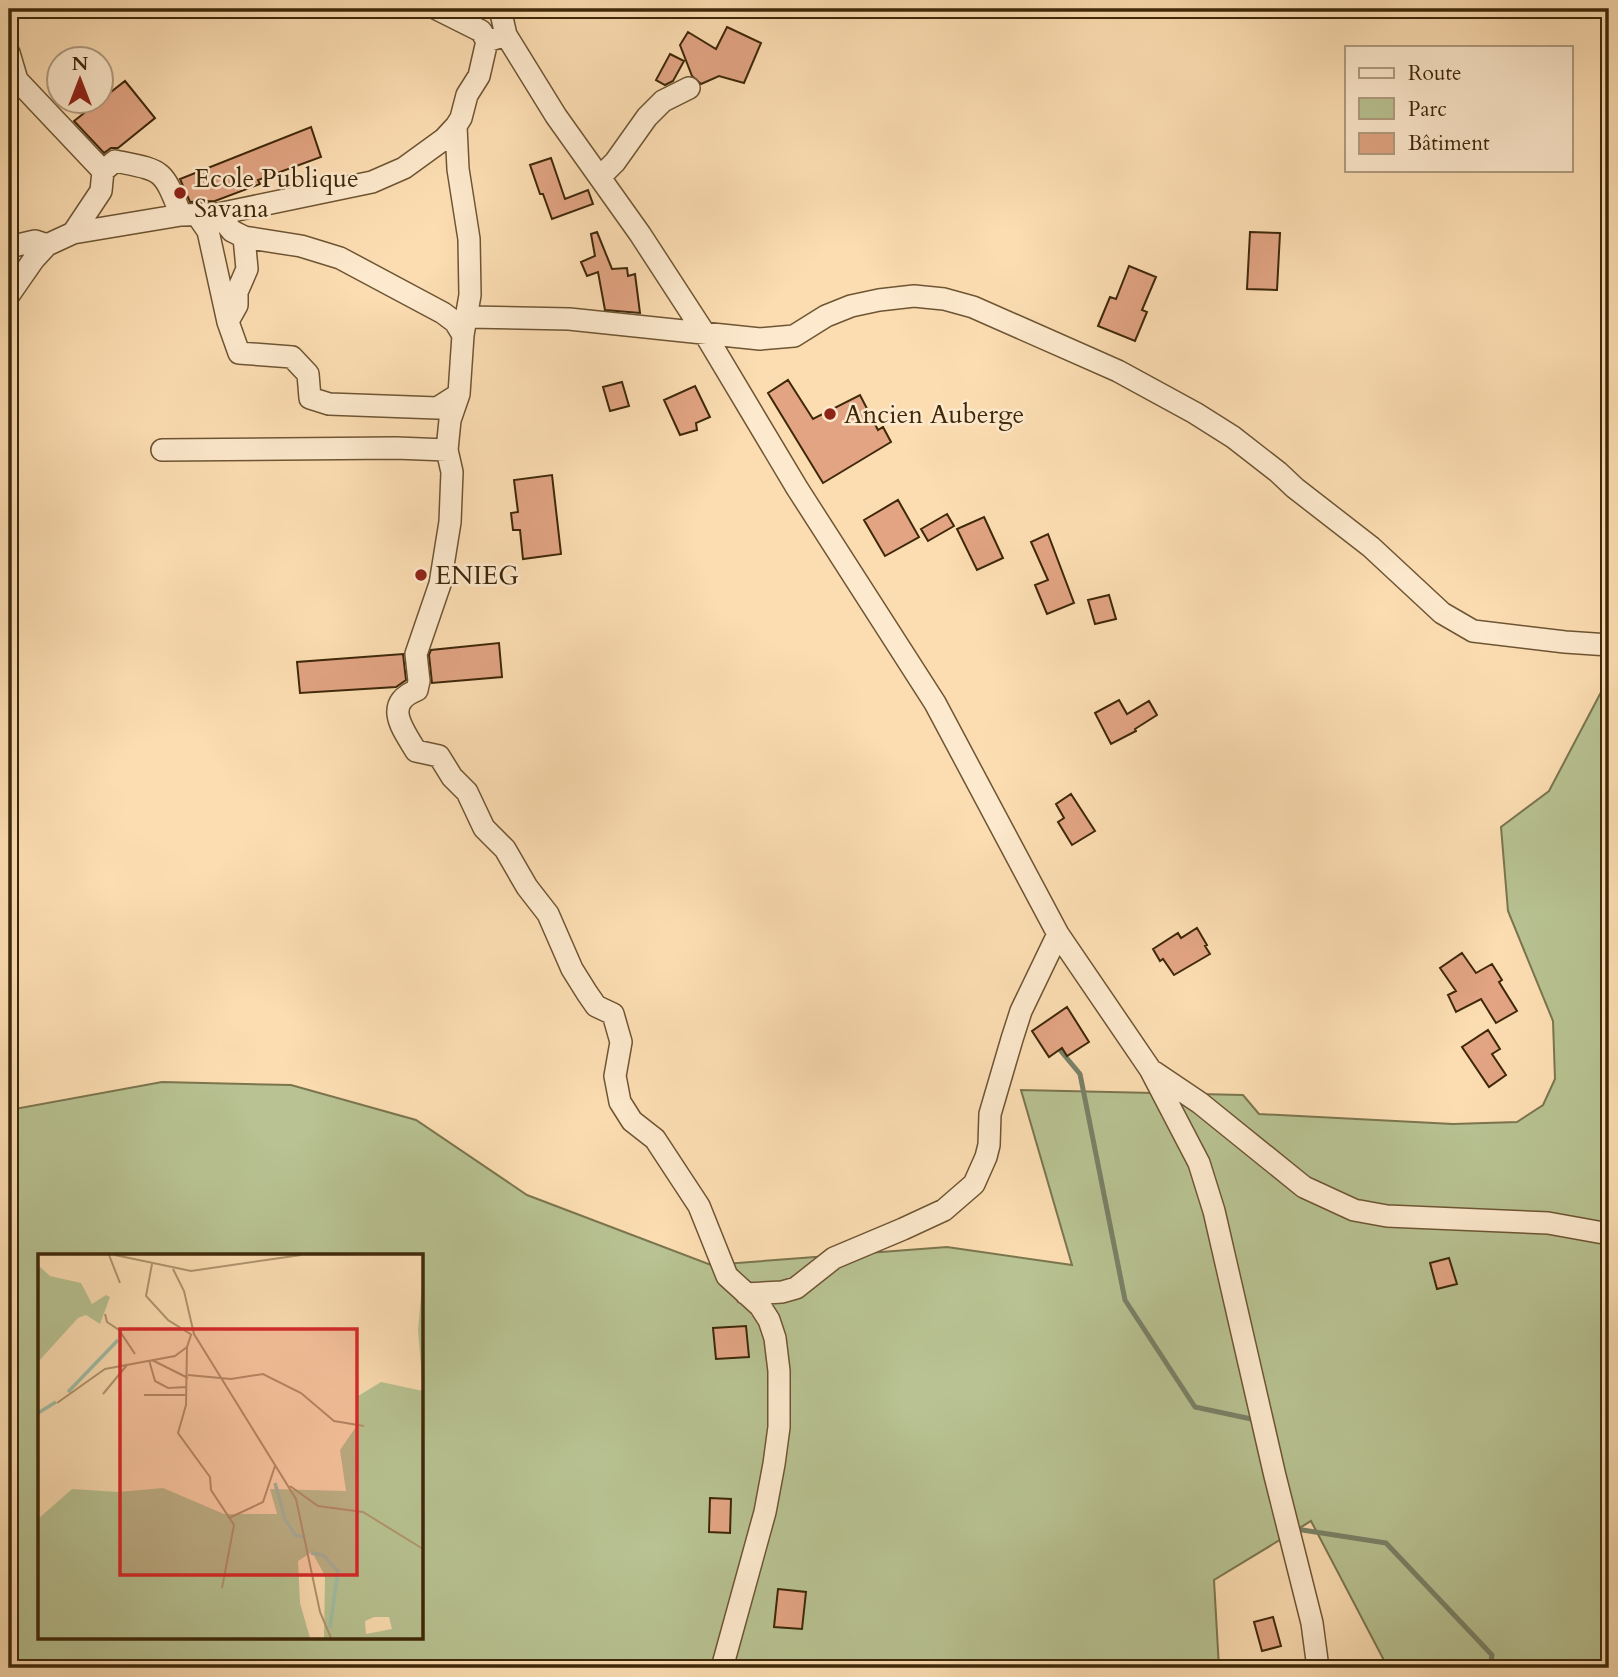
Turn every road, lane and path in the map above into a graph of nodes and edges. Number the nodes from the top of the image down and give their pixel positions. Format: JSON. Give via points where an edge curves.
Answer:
{"nodes":[{"id":1,"x":437,"y":9,"type":"edge"},
{"id":2,"x":500,"y":9,"type":"edge"},
{"id":3,"x":497,"y":38,"type":"junction"},
{"id":4,"x":9,"y":53,"type":"edge"},
{"id":5,"x":689,"y":88,"type":"dead end"},
{"id":6,"x":456,"y":126,"type":"junction"},
{"id":7,"x":103,"y":171,"type":"junction"},
{"id":8,"x":600,"y":177,"type":"junction"},
{"id":9,"x":218,"y":214,"type":"junction"},
{"id":10,"x":189,"y":215,"type":"junction"},
{"id":11,"x":73,"y":233,"type":"junction"},
{"id":12,"x":244,"y":237,"type":"junction"},
{"id":13,"x":47,"y":245,"type":"junction"},
{"id":14,"x":9,"y":247,"type":"edge"},
{"id":15,"x":9,"y":295,"type":"edge"},
{"id":16,"x":228,"y":322,"type":"junction"},
{"id":17,"x":465,"y":326,"type":"junction"},
{"id":18,"x":705,"y":334,"type":"junction"},
{"id":19,"x":459,"y":394,"type":"junction"},
{"id":20,"x":162,"y":450,"type":"dead end"},
{"id":21,"x":447,"y":450,"type":"junction"},
{"id":22,"x":1609,"y":645,"type":"edge"},
{"id":23,"x":1058,"y":934,"type":"junction"},
{"id":24,"x":1150,"y":1069,"type":"junction"},
{"id":25,"x":1609,"y":1234,"type":"edge"},
{"id":26,"x":746,"y":1294,"type":"junction"},
{"id":27,"x":722,"y":1668,"type":"edge"},
{"id":28,"x":1318,"y":1668,"type":"edge"}],
"edges":[{"from":1,"to":3,"type":"street"},
{"from":2,"to":3,"type":"street"},
{"from":3,"to":6,"type":"street"},
{"from":3,"to":8,"type":"street"},
{"from":4,"to":7,"type":"street","via":[[17,80]]},
{"from":5,"to":8,"type":"street","via":[[663,101]]},
{"from":6,"to":9,"type":"street","via":[[404,168],[372,183]]},
{"from":6,"to":17,"type":"street","via":[[471,264]]},
{"from":7,"to":10,"type":"street","via":[[115,161],[151,169],[166,179]]},
{"from":7,"to":11,"type":"street","via":[[101,191]]},
{"from":8,"to":18,"type":"street"},
{"from":9,"to":10,"type":"street"},
{"from":9,"to":12,"type":"street"},
{"from":10,"to":11,"type":"street"},
{"from":10,"to":16,"type":"street","via":[[208,231]]},
{"from":11,"to":13,"type":"street"},
{"from":12,"to":16,"type":"street","via":[[247,269]]},
{"from":12,"to":17,"type":"street","via":[[340,258]]},
{"from":13,"to":14,"type":"street","via":[[35,242]]},
{"from":13,"to":15,"type":"street"},
{"from":16,"to":19,"type":"street","via":[[239,353],[292,356],[308,374],[310,398],[329,404],[437,408]]},
{"from":17,"to":18,"type":"street","via":[[540,317]]},
{"from":17,"to":19,"type":"street"},
{"from":18,"to":22,"type":"street","via":[[760,339],[794,336],[851,306],[914,296],[973,307],[1118,371],[1233,437],[1463,627]]},
{"from":18,"to":23,"type":"street","via":[[935,703]]},
{"from":19,"to":21,"type":"street"},
{"from":20,"to":21,"type":"street"},
{"from":21,"to":26,"type":"street","via":[[452,472],[450,522],[440,584],[416,653],[417,690],[403,696],[398,705],[401,726],[416,751],[439,755],[467,792],[484,828],[505,849],[548,914],[587,993],[596,1006],[613,1014],[621,1042],[615,1076],[620,1102],[632,1121],[655,1139],[699,1206],[727,1276]]},
{"from":23,"to":24,"type":"street"},
{"from":23,"to":26,"type":"street","via":[[1021,1011],[990,1114],[986,1157],[974,1184],[944,1210],[834,1258],[796,1288]]},
{"from":24,"to":25,"type":"street","via":[[1304,1187],[1354,1210],[1387,1216],[1549,1223]]},
{"from":24,"to":28,"type":"street","via":[[1199,1163],[1214,1212],[1312,1623]]},
{"from":26,"to":27,"type":"street","via":[[760,1306],[775,1338],[779,1427],[765,1512]]}]}
